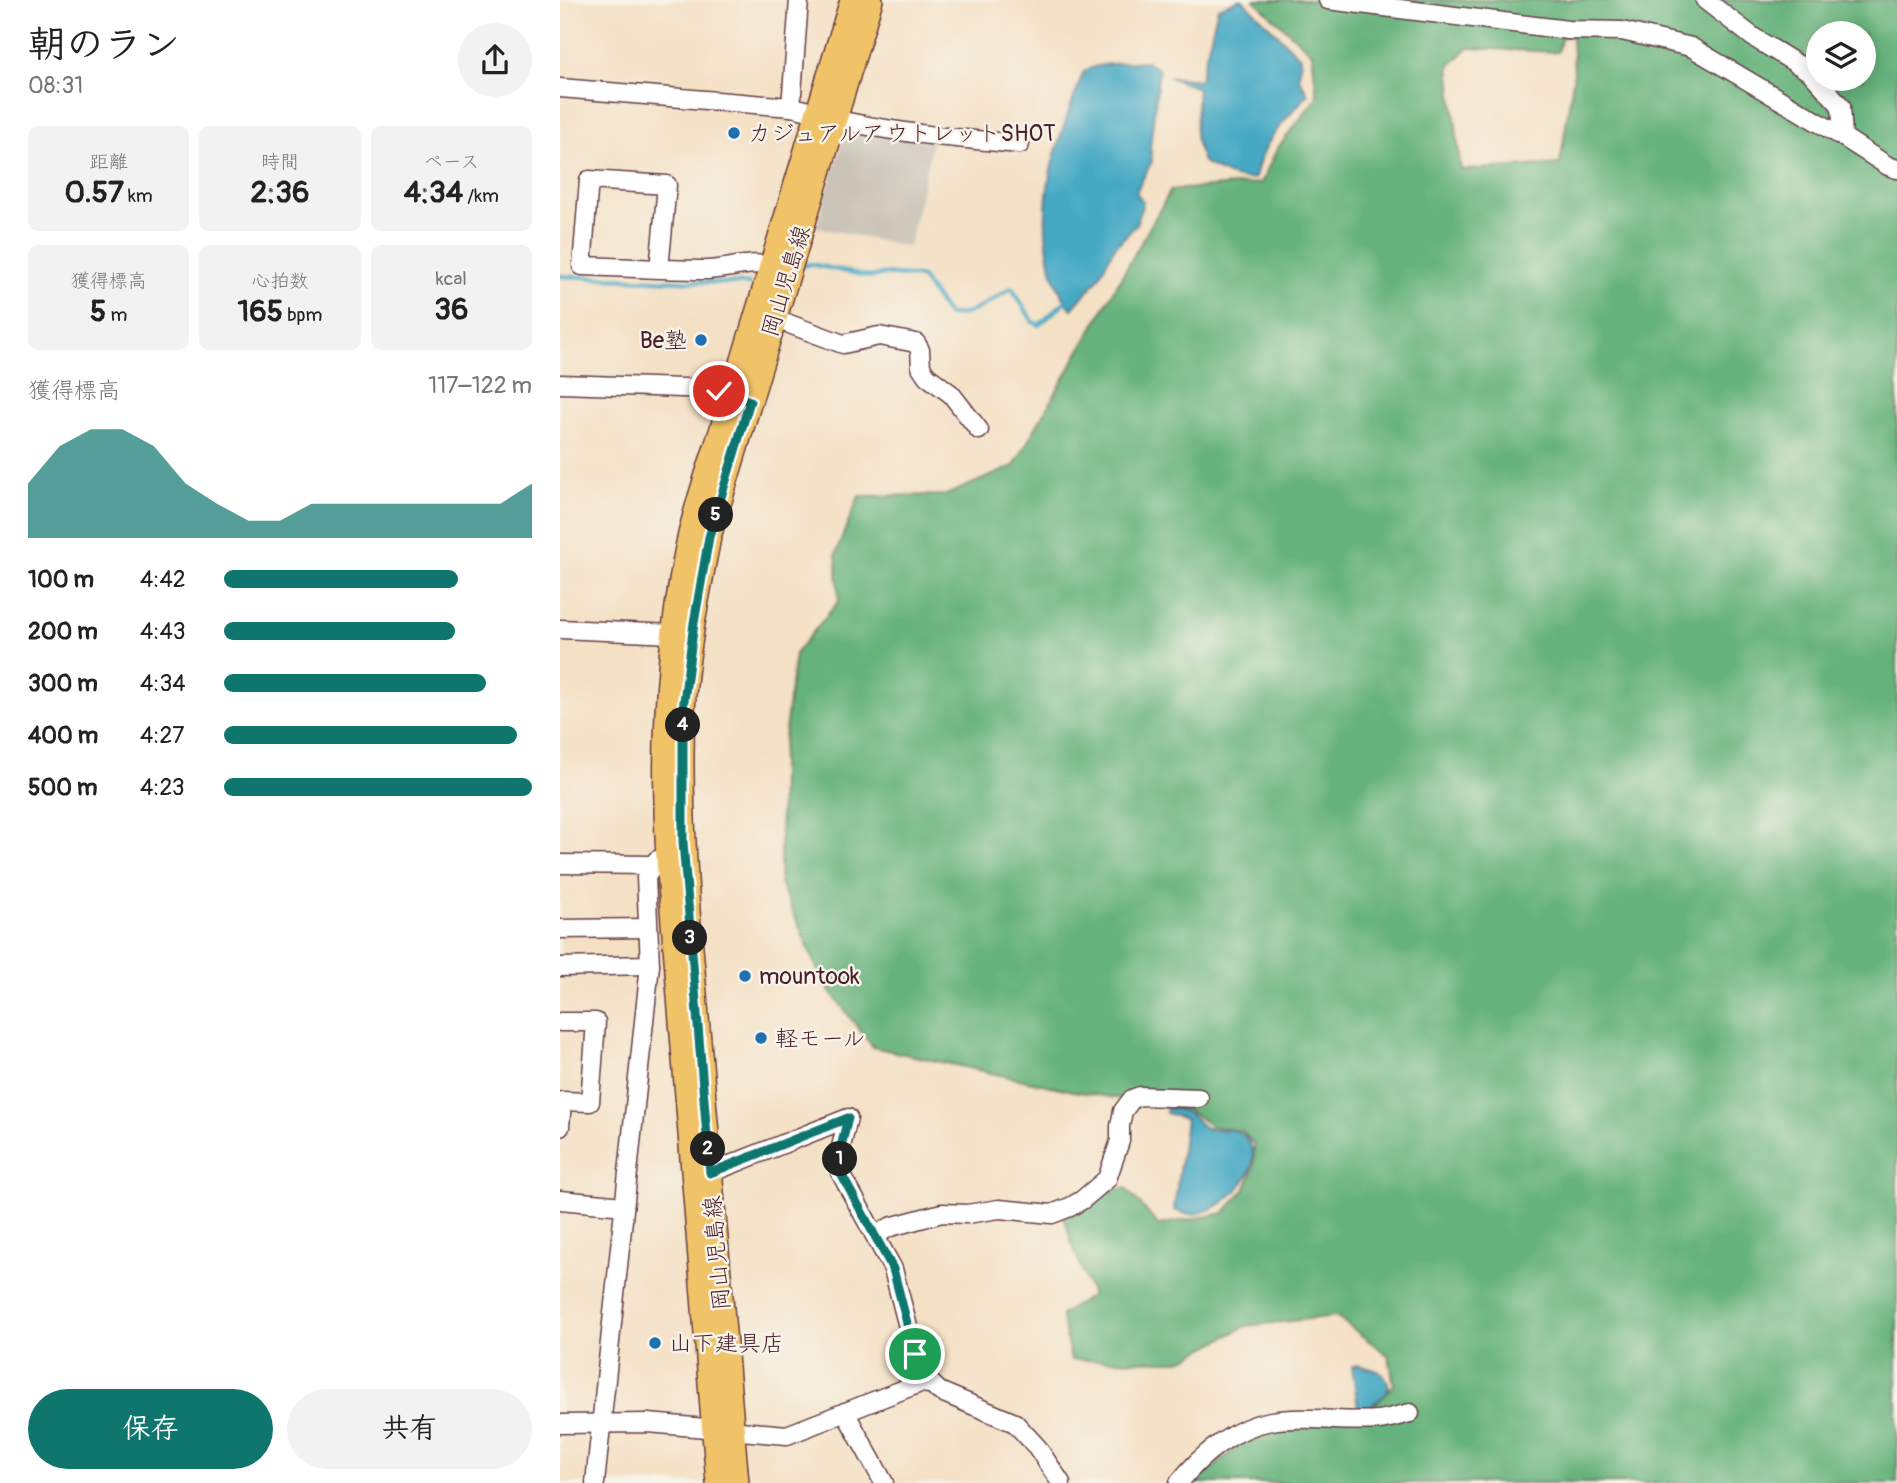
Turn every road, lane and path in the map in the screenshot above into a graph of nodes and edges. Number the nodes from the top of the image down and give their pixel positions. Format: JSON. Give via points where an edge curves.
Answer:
{"nodes":[{"id":1,"x":799,"y":0,"type":"edge"},
{"id":2,"x":852,"y":0,"type":"edge"},
{"id":3,"x":871,"y":0,"type":"edge"},
{"id":4,"x":1328,"y":0,"type":"edge"},
{"id":5,"x":1704,"y":0,"type":"edge"},
{"id":6,"x":560,"y":88,"type":"edge"},
{"id":7,"x":791,"y":107,"type":"junction"},
{"id":8,"x":826,"y":116,"type":"junction"},
{"id":9,"x":1843,"y":137,"type":"junction"},
{"id":10,"x":1020,"y":144,"type":"dead end"},
{"id":11,"x":1897,"y":169,"type":"edge"},
{"id":12,"x":780,"y":268,"type":"junction"},
{"id":13,"x":659,"y":269,"type":"junction"},
{"id":14,"x":766,"y":315,"type":"junction"},
{"id":15,"x":560,"y":384,"type":"edge"},
{"id":16,"x":741,"y":398,"type":"junction"},
{"id":17,"x":979,"y":430,"type":"dead end"},
{"id":18,"x":560,"y":629,"type":"edge"},
{"id":19,"x":673,"y":634,"type":"junction"},
{"id":20,"x":667,"y":852,"type":"junction"},
{"id":21,"x":560,"y":864,"type":"edge"},
{"id":22,"x":648,"y":928,"type":"junction"},
{"id":23,"x":560,"y":929,"type":"edge"},
{"id":24,"x":650,"y":965,"type":"junction"},
{"id":25,"x":560,"y":967,"type":"edge"},
{"id":26,"x":560,"y":1022,"type":"edge"},
{"id":27,"x":1199,"y":1098,"type":"dead end"},
{"id":28,"x":560,"y":1127,"type":"edge"},
{"id":29,"x":699,"y":1147,"type":"junction"},
{"id":30,"x":710,"y":1173,"type":"junction"},
{"id":31,"x":560,"y":1200,"type":"edge"},
{"id":32,"x":624,"y":1206,"type":"junction"},
{"id":33,"x":876,"y":1235,"type":"junction"},
{"id":34,"x":930,"y":1384,"type":"junction"},
{"id":35,"x":845,"y":1412,"type":"junction"},
{"id":36,"x":1410,"y":1413,"type":"dead end"},
{"id":37,"x":560,"y":1424,"type":"edge"},
{"id":38,"x":601,"y":1425,"type":"junction"},
{"id":39,"x":723,"y":1431,"type":"junction"},
{"id":40,"x":595,"y":1483,"type":"edge"},
{"id":41,"x":718,"y":1483,"type":"edge"},
{"id":42,"x":737,"y":1483,"type":"edge"},
{"id":43,"x":884,"y":1483,"type":"edge"},
{"id":44,"x":1062,"y":1483,"type":"edge"},
{"id":45,"x":1179,"y":1483,"type":"edge"}],
"edges":[{"from":1,"to":7,"type":"street"},
{"from":2,"to":8,"type":"main road","name":"岡山児島線"},
{"from":3,"to":8,"type":"main road","name":"岡山児島線"},
{"from":4,"to":9,"type":"street","via":[[1568,30],[1622,31],[1691,47]]},
{"from":5,"to":9,"type":"street","via":[[1810,72],[1841,106]]},
{"from":6,"to":7,"type":"street"},
{"from":7,"to":8,"type":"street"},
{"from":8,"to":10,"type":"street","via":[[921,135]]},
{"from":8,"to":12,"type":"main road","name":"岡山児島線"},
{"from":9,"to":11,"type":"street"},
{"from":12,"to":13,"type":"street","via":[[756,263],[706,270]]},
{"from":12,"to":14,"type":"main road","name":"岡山児島線"},
{"from":13,"to":13,"type":"street","via":[[582,266],[589,180],[667,185]]},
{"from":14,"to":16,"type":"main road","name":"岡山児島線"},
{"from":14,"to":17,"type":"street","via":[[843,344],[879,336],[916,343],[927,376],[951,394]]},
{"from":15,"to":16,"type":"street","via":[[713,389]]},
{"from":16,"to":19,"type":"main road","name":"岡山児島線","via":[[686,551]]},
{"from":16,"to":20,"type":"main road","name":"岡山児島線","via":[[694,623]]},
{"from":18,"to":19,"type":"street"},
{"from":19,"to":20,"type":"main road","name":"岡山児島線","via":[[665,748]]},
{"from":20,"to":21,"type":"street"},
{"from":20,"to":22,"type":"street","via":[[646,877]]},
{"from":20,"to":29,"type":"main road","name":"岡山児島線"},
{"from":22,"to":23,"type":"street"},
{"from":22,"to":24,"type":"street"},
{"from":24,"to":25,"type":"street"},
{"from":24,"to":32,"type":"street"},
{"from":26,"to":28,"type":"street","via":[[596,1023],[590,1102],[562,1101]]},
{"from":27,"to":33,"type":"street","via":[[1132,1099],[1123,1111],[1120,1141],[1107,1179],[1070,1207],[1052,1214],[999,1209],[942,1213]]},
{"from":29,"to":30,"type":"main road","name":"岡山児島線"},
{"from":29,"to":39,"type":"main road","name":"岡山児島線"},
{"from":30,"to":33,"type":"street","via":[[848,1118],[840,1172]]},
{"from":30,"to":39,"type":"main road","name":"岡山児島線"},
{"from":31,"to":32,"type":"street"},
{"from":32,"to":38,"type":"street"},
{"from":33,"to":34,"type":"street","via":[[893,1269],[915,1354]]},
{"from":34,"to":35,"type":"street","via":[[920,1383]]},
{"from":34,"to":44,"type":"street","via":[[1015,1423]]},
{"from":35,"to":39,"type":"street","via":[[787,1435]]},
{"from":35,"to":43,"type":"street"},
{"from":36,"to":45,"type":"street","via":[[1379,1420],[1271,1421],[1243,1430],[1208,1453]]},
{"from":37,"to":38,"type":"street"},
{"from":38,"to":39,"type":"street","via":[[648,1423]]},
{"from":38,"to":40,"type":"street"},
{"from":39,"to":41,"type":"main road","name":"岡山児島線"},
{"from":39,"to":42,"type":"main road","name":"岡山児島線"}]}
